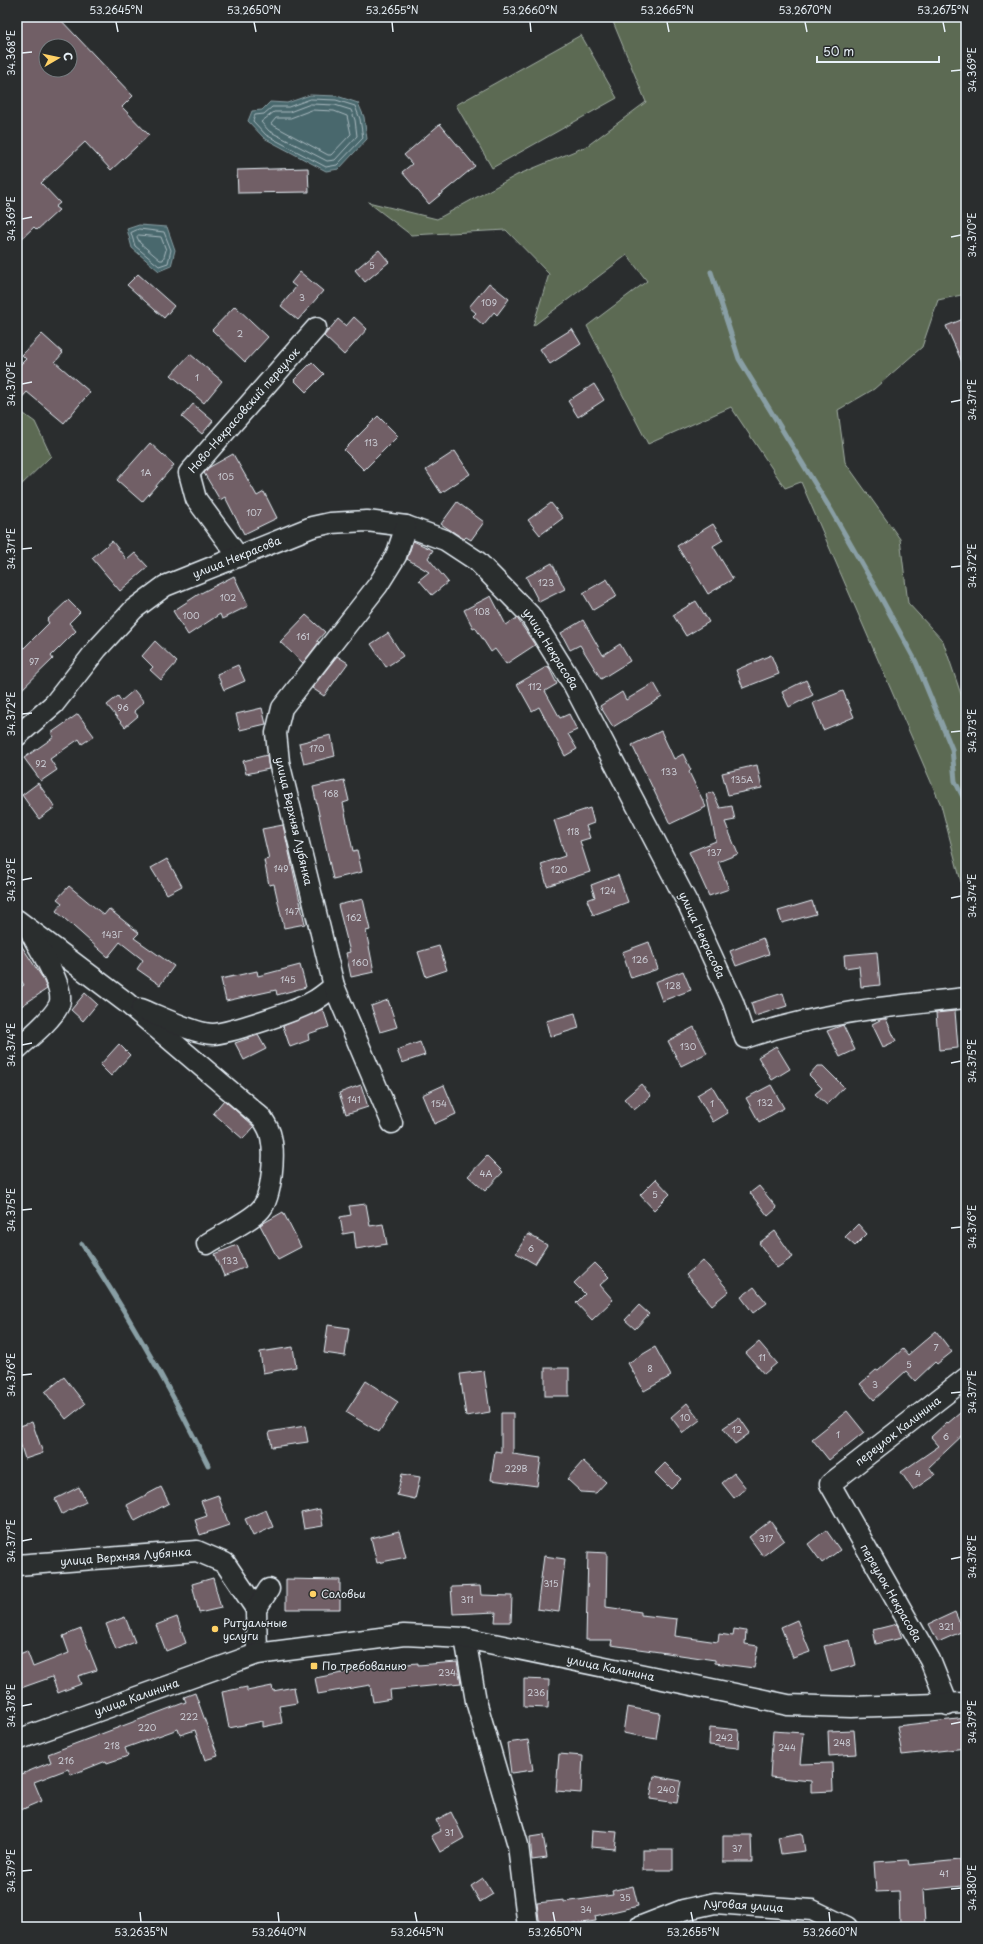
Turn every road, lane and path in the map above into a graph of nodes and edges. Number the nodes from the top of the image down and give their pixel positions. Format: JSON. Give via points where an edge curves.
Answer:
{"nodes":[{"id":1,"x":316,"y":328,"type":"dead end"},
{"id":2,"x":406,"y":526,"type":"junction"},
{"id":3,"x":238,"y":556,"type":"junction"},
{"id":4,"x":17,"y":736,"type":"edge"},
{"id":5,"x":23,"y":925,"type":"edge"},
{"id":6,"x":334,"y":986,"type":"junction"},
{"id":7,"x":966,"y":998,"type":"edge"},
{"id":8,"x":127,"y":1003,"type":"junction"},
{"id":9,"x":17,"y":1049,"type":"edge"},
{"id":10,"x":392,"y":1123,"type":"dead end"},
{"id":11,"x":207,"y":1244,"type":"dead end"},
{"id":12,"x":966,"y":1378,"type":"edge"},
{"id":13,"x":830,"y":1484,"type":"joint"},
{"id":14,"x":17,"y":1565,"type":"edge"},
{"id":15,"x":269,"y":1589,"type":"dead end"},
{"id":16,"x":256,"y":1609,"type":"junction"},
{"id":17,"x":465,"y":1638,"type":"junction"},
{"id":18,"x":257,"y":1654,"type":"junction"},
{"id":19,"x":957,"y":1704,"type":"edge"},
{"id":20,"x":17,"y":1740,"type":"edge"},
{"id":21,"x":528,"y":1927,"type":"edge"},
{"id":22,"x":639,"y":1927,"type":"edge"},
{"id":23,"x":847,"y":1927,"type":"edge"}],
"edges":[{"from":1,"to":3,"type":"street","name":"Ново-Некрасовский переулок","via":[[189,473],[196,499]]},
{"from":2,"to":3,"type":"street","name":"улица Некрасова","via":[[360,521],[330,522]]},
{"from":2,"to":6,"type":"street","name":"улица Верхняя Лубянка","via":[[396,556],[378,585],[282,708],[276,733],[278,762]]},
{"from":2,"to":7,"type":"street","name":"улица Некрасова","via":[[445,540],[477,561],[530,615],[573,684],[688,904],[733,1002],[745,1038],[830,1015]]},
{"from":3,"to":4,"type":"street","name":"улица Некрасова","via":[[165,586],[134,609],[97,649],[54,704]]},
{"from":5,"to":8,"type":"street"},
{"from":5,"to":9,"type":"street","via":[[57,984],[60,997],[55,1012]]},
{"from":6,"to":8,"type":"street","via":[[324,995],[295,1009],[213,1034],[200,1032]]},
{"from":6,"to":10,"type":"street","name":"улица Верхняя Лубянка"},
{"from":8,"to":11,"type":"street","via":[[262,1118],[268,1127],[273,1148],[267,1199],[261,1210]]},
{"from":12,"to":13,"type":"street","name":"переулок Калинина"},
{"from":13,"to":19,"type":"street","name":"переулок Некрасова"},
{"from":14,"to":16,"type":"street","name":"улица Верхняя Лубянка","via":[[197,1551],[225,1563]]},
{"from":15,"to":16,"type":"street"},
{"from":16,"to":18,"type":"street"},
{"from":17,"to":18,"type":"street","name":"улица Калинина","via":[[404,1635]]},
{"from":17,"to":19,"type":"street","name":"улица Калинина","via":[[788,1705],[851,1707]]},
{"from":17,"to":21,"type":"street","via":[[476,1701],[518,1845]]},
{"from":18,"to":20,"type":"street","name":"улица Калинина"},
{"from":22,"to":23,"type":"street","name":"Луговая улица","via":[[683,1910],[715,1903],[812,1910]]}]}
